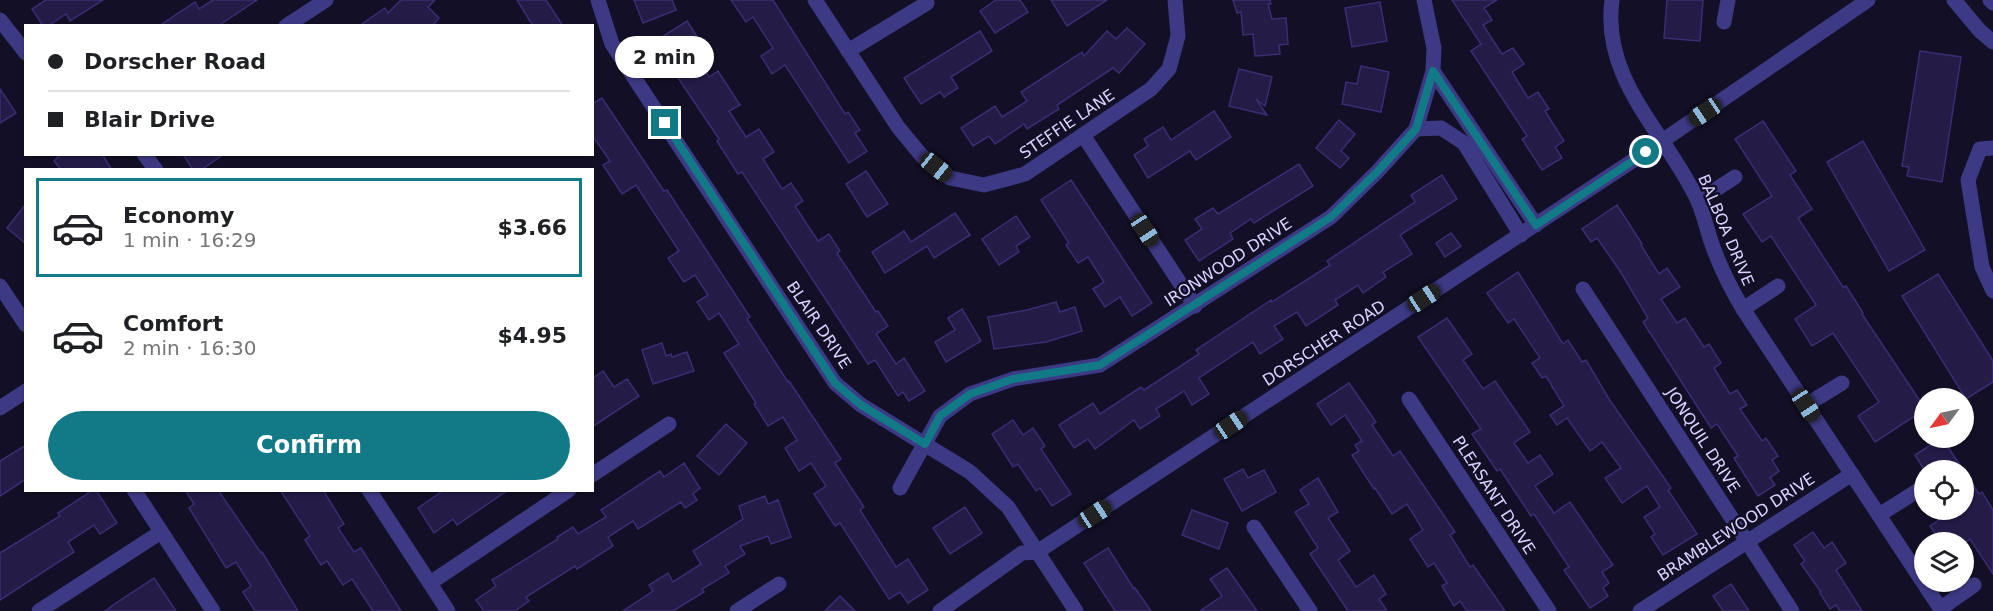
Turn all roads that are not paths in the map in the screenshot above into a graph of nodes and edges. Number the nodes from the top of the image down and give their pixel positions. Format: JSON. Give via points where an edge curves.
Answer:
{"nodes":[{"id":1,"x":326,"y":0,"type":"edge"},
{"id":2,"x":598,"y":0,"type":"edge"},
{"id":3,"x":815,"y":0,"type":"edge"},
{"id":4,"x":1175,"y":0,"type":"edge"},
{"id":5,"x":1424,"y":0,"type":"edge"},
{"id":6,"x":1612,"y":0,"type":"edge"},
{"id":7,"x":1728,"y":0,"type":"edge"},
{"id":8,"x":1868,"y":0,"type":"edge"},
{"id":9,"x":1954,"y":0,"type":"edge"},
{"id":10,"x":1990,"y":0,"type":"edge"},
{"id":11,"x":927,"y":3,"type":"dead end"},
{"id":12,"x":1993,"y":3,"type":"edge"},
{"id":13,"x":0,"y":20,"type":"edge"},
{"id":14,"x":1724,"y":22,"type":"dead end"},
{"id":15,"x":289,"y":24,"type":"edge"},
{"id":16,"x":1993,"y":42,"type":"edge"},
{"id":17,"x":24,"y":51,"type":"edge"},
{"id":18,"x":849,"y":51,"type":"junction"},
{"id":19,"x":1433,"y":71,"type":"junction"},
{"id":20,"x":1416,"y":129,"type":"junction"},
{"id":21,"x":1083,"y":135,"type":"junction"},
{"id":22,"x":1661,"y":142,"type":"junction"},
{"id":23,"x":1993,"y":148,"type":"edge"},
{"id":24,"x":1735,"y":177,"type":"dead end"},
{"id":25,"x":1698,"y":201,"type":"junction"},
{"id":26,"x":1536,"y":225,"type":"junction"},
{"id":27,"x":1521,"y":235,"type":"junction"},
{"id":28,"x":0,"y":286,"type":"edge"},
{"id":29,"x":1778,"y":286,"type":"dead end"},
{"id":30,"x":1583,"y":289,"type":"dead end"},
{"id":31,"x":1993,"y":291,"type":"edge"},
{"id":32,"x":1195,"y":306,"type":"junction"},
{"id":33,"x":1743,"y":309,"type":"junction"},
{"id":34,"x":24,"y":322,"type":"edge"},
{"id":35,"x":1842,"y":382,"type":"dead end"},
{"id":36,"x":24,"y":393,"type":"edge"},
{"id":37,"x":1409,"y":399,"type":"dead end"},
{"id":38,"x":1806,"y":405,"type":"junction"},
{"id":39,"x":0,"y":408,"type":"edge"},
{"id":40,"x":669,"y":424,"type":"dead end"},
{"id":41,"x":925,"y":444,"type":"junction"},
{"id":42,"x":594,"y":474,"type":"edge"},
{"id":43,"x":1852,"y":474,"type":"junction"},
{"id":44,"x":900,"y":488,"type":"dead end"},
{"id":45,"x":135,"y":492,"type":"edge"},
{"id":46,"x":370,"y":492,"type":"edge"},
{"id":47,"x":566,"y":492,"type":"edge"},
{"id":48,"x":1914,"y":493,"type":"edge"},
{"id":49,"x":1879,"y":515,"type":"junction"},
{"id":50,"x":1254,"y":527,"type":"dead end"},
{"id":51,"x":161,"y":532,"type":"junction"},
{"id":52,"x":1747,"y":541,"type":"junction"},
{"id":53,"x":1038,"y":552,"type":"junction"},
{"id":54,"x":430,"y":583,"type":"junction"},
{"id":55,"x":779,"y":584,"type":"dead end"},
{"id":56,"x":1965,"y":592,"type":"edge"},
{"id":57,"x":1941,"y":610,"type":"edge"},
{"id":58,"x":39,"y":611,"type":"edge"},
{"id":59,"x":213,"y":611,"type":"edge"},
{"id":60,"x":448,"y":611,"type":"edge"},
{"id":61,"x":738,"y":611,"type":"edge"},
{"id":62,"x":940,"y":611,"type":"edge"},
{"id":63,"x":1076,"y":611,"type":"edge"},
{"id":64,"x":1310,"y":611,"type":"edge"},
{"id":65,"x":1549,"y":611,"type":"edge"},
{"id":66,"x":1640,"y":611,"type":"edge"},
{"id":67,"x":1792,"y":611,"type":"edge"}],
"edges":[{"from":1,"to":15,"type":"street"},
{"from":2,"to":41,"type":"street","name":"BLAIR DRIVE","via":[[612,44],[835,383],[861,405]]},
{"from":3,"to":18,"type":"street","name":"STEFFIE LANE"},
{"from":4,"to":21,"type":"street","name":"STEFFIE LANE","via":[[1178,36],[1169,69],[1150,89]]},
{"from":5,"to":19,"type":"street","name":"IRONWOOD DRIVE","via":[[1434,48]]},
{"from":6,"to":22,"type":"street","name":"BALBOA DRIVE","via":[[1610,23],[1621,72]]},
{"from":7,"to":14,"type":"street"},
{"from":8,"to":22,"type":"street","name":"DORSCHER ROAD"},
{"from":9,"to":16,"type":"street"},
{"from":10,"to":12,"type":"street"},
{"from":11,"to":18,"type":"street"},
{"from":13,"to":17,"type":"street"},
{"from":18,"to":21,"type":"street","name":"STEFFIE LANE","via":[[898,128],[922,156],[950,178],[984,185],[1025,174]]},
{"from":19,"to":20,"type":"street","name":"IRONWOOD DRIVE"},
{"from":19,"to":26,"type":"street"},
{"from":20,"to":27,"type":"street","via":[[1441,128],[1464,142]]},
{"from":20,"to":32,"type":"street","name":"IRONWOOD DRIVE","via":[[1331,217]]},
{"from":21,"to":32,"type":"street"},
{"from":22,"to":25,"type":"street","name":"BALBOA DRIVE"},
{"from":22,"to":26,"type":"street","name":"DORSCHER ROAD"},
{"from":23,"to":31,"type":"street","via":[[1980,149],[1968,180],[1982,267]]},
{"from":24,"to":25,"type":"street"},
{"from":25,"to":33,"type":"street","name":"BALBOA DRIVE","via":[[1719,263]]},
{"from":26,"to":27,"type":"street","name":"DORSCHER ROAD"},
{"from":27,"to":53,"type":"street","name":"DORSCHER ROAD"},
{"from":28,"to":34,"type":"street"},
{"from":29,"to":33,"type":"street"},
{"from":30,"to":52,"type":"street","name":"JONQUIL DRIVE"},
{"from":32,"to":41,"type":"street","name":"IRONWOOD DRIVE","via":[[1100,365],[1013,379],[970,394],[940,416]]},
{"from":33,"to":38,"type":"street","name":"BALBOA DRIVE"},
{"from":35,"to":38,"type":"street"},
{"from":36,"to":39,"type":"street"},
{"from":37,"to":65,"type":"street","name":"PLEASANT DRIVE"},
{"from":38,"to":43,"type":"street","name":"BALBOA DRIVE"},
{"from":40,"to":42,"type":"street"},
{"from":41,"to":44,"type":"street","name":"IRONWOOD DRIVE"},
{"from":41,"to":53,"type":"street","name":"BLAIR DRIVE","via":[[970,472],[1008,507]]},
{"from":43,"to":49,"type":"street","name":"BALBOA DRIVE"},
{"from":43,"to":52,"type":"street","name":"BRAMBLEWOOD DRIVE"},
{"from":45,"to":51,"type":"street"},
{"from":46,"to":54,"type":"street"},
{"from":47,"to":54,"type":"street"},
{"from":48,"to":49,"type":"street"},
{"from":49,"to":57,"type":"street","name":"BALBOA DRIVE"},
{"from":50,"to":64,"type":"street"},
{"from":51,"to":58,"type":"street"},
{"from":51,"to":59,"type":"street"},
{"from":52,"to":66,"type":"street","name":"BRAMBLEWOOD DRIVE"},
{"from":52,"to":67,"type":"street","name":"JONQUIL DRIVE"},
{"from":53,"to":62,"type":"street","name":"DORSCHER ROAD","via":[[1022,553]]},
{"from":53,"to":63,"type":"street","name":"BLAIR DRIVE"},
{"from":54,"to":60,"type":"street"},
{"from":55,"to":61,"type":"street"},
{"from":56,"to":57,"type":"street"}]}
